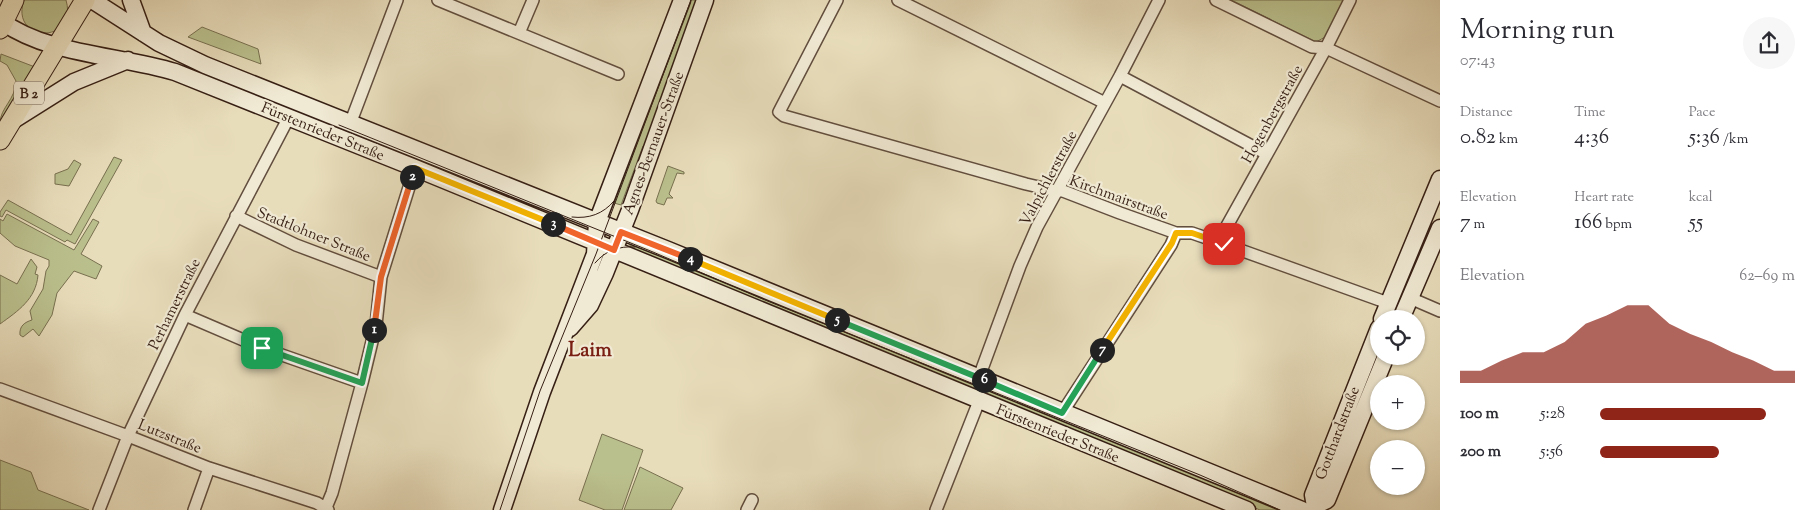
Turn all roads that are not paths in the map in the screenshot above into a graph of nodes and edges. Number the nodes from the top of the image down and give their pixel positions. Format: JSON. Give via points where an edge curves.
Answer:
{"nodes":[{"id":1,"x":14,"y":0,"type":"edge"},
{"id":2,"x":85,"y":0,"type":"edge"},
{"id":3,"x":92,"y":0,"type":"edge"},
{"id":4,"x":131,"y":0,"type":"edge"},
{"id":5,"x":397,"y":0,"type":"edge"},
{"id":6,"x":438,"y":0,"type":"edge"},
{"id":7,"x":533,"y":0,"type":"edge"},
{"id":8,"x":682,"y":0,"type":"edge"},
{"id":9,"x":705,"y":0,"type":"edge"},
{"id":10,"x":837,"y":0,"type":"edge"},
{"id":11,"x":898,"y":0,"type":"edge"},
{"id":12,"x":1159,"y":0,"type":"edge"},
{"id":13,"x":1216,"y":0,"type":"edge"},
{"id":14,"x":1350,"y":0,"type":"edge"},
{"id":15,"x":1,"y":24,"type":"edge"},
{"id":16,"x":143,"y":33,"type":"junction"},
{"id":17,"x":519,"y":33,"type":"junction"},
{"id":18,"x":58,"y":46,"type":"junction"},
{"id":19,"x":1326,"y":48,"type":"junction"},
{"id":20,"x":128,"y":60,"type":"junction"},
{"id":21,"x":618,"y":74,"type":"dead end"},
{"id":22,"x":1120,"y":76,"type":"junction"},
{"id":23,"x":1440,"y":101,"type":"edge"},
{"id":24,"x":1105,"y":103,"type":"junction"},
{"id":25,"x":288,"y":117,"type":"junction"},
{"id":26,"x":12,"y":121,"type":"junction"},
{"id":27,"x":350,"y":124,"type":"junction"},
{"id":28,"x":0,"y":140,"type":"edge"},
{"id":29,"x":1267,"y":154,"type":"junction"},
{"id":30,"x":415,"y":168,"type":"junction"},
{"id":31,"x":1440,"y":180,"type":"edge"},
{"id":32,"x":1056,"y":191,"type":"junction"},
{"id":33,"x":236,"y":216,"type":"junction"},
{"id":34,"x":597,"y":222,"type":"junction"},
{"id":35,"x":1440,"y":228,"type":"edge"},
{"id":36,"x":621,"y":232,"type":"junction"},
{"id":37,"x":1176,"y":233,"type":"junction"},
{"id":38,"x":597,"y":242,"type":"junction"},
{"id":39,"x":1218,"y":242,"type":"junction"},
{"id":40,"x":614,"y":250,"type":"junction"},
{"id":41,"x":381,"y":277,"type":"junction"},
{"id":42,"x":1410,"y":298,"type":"junction"},
{"id":43,"x":1388,"y":303,"type":"junction"},
{"id":44,"x":1385,"y":310,"type":"edge"},
{"id":45,"x":1405,"y":310,"type":"edge"},
{"id":46,"x":1440,"y":311,"type":"edge"},
{"id":47,"x":185,"y":315,"type":"junction"},
{"id":48,"x":566,"y":334,"type":"junction"},
{"id":49,"x":1370,"y":357,"type":"edge"},
{"id":50,"x":1382,"y":365,"type":"edge"},
{"id":51,"x":981,"y":371,"type":"junction"},
{"id":52,"x":362,"y":383,"type":"junction"},
{"id":53,"x":0,"y":389,"type":"edge"},
{"id":54,"x":979,"y":401,"type":"junction"},
{"id":55,"x":1062,"y":413,"type":"junction"},
{"id":56,"x":128,"y":436,"type":"junction"},
{"id":57,"x":209,"y":468,"type":"junction"},
{"id":58,"x":326,"y":509,"type":"edge"},
{"id":59,"x":99,"y":510,"type":"edge"},
{"id":60,"x":194,"y":510,"type":"edge"},
{"id":61,"x":502,"y":510,"type":"edge"},
{"id":62,"x":936,"y":510,"type":"edge"},
{"id":63,"x":1247,"y":510,"type":"edge"},
{"id":64,"x":1302,"y":510,"type":"edge"}],
"edges":[{"from":1,"to":15,"type":"main road"},
{"from":2,"to":18,"type":"main road","number":"B 2"},
{"from":3,"to":16,"type":"main road","name":"Fürstenrieder Straße"},
{"from":4,"to":16,"type":"main road"},
{"from":5,"to":27,"type":"street"},
{"from":6,"to":17,"type":"street"},
{"from":7,"to":17,"type":"street"},
{"from":8,"to":34,"type":"main road","name":"Agnes-Bernauer-Straße"},
{"from":9,"to":36,"type":"main road","name":"Agnes-Bernauer-Straße"},
{"from":10,"to":32,"type":"street","name":"Kirchmairstraße","via":[[779,112]]},
{"from":11,"to":24,"type":"street"},
{"from":12,"to":22,"type":"street","name":"Valpichlerstraße"},
{"from":13,"to":19,"type":"street","via":[[1312,47]]},
{"from":14,"to":19,"type":"street","name":"Hogenbergstraße"},
{"from":15,"to":18,"type":"main road","name":"Fürstenrieder Straße","via":[[30,38]]},
{"from":16,"to":27,"type":"main road","name":"Fürstenrieder Straße","via":[[205,65]]},
{"from":17,"to":21,"type":"street"},
{"from":18,"to":20,"type":"main road","name":"Fürstenrieder Straße"},
{"from":18,"to":26,"type":"main road","number":"B 2"},
{"from":19,"to":23,"type":"street"},
{"from":19,"to":29,"type":"street","name":"Hogenbergstraße"},
{"from":20,"to":25,"type":"main road","name":"Fürstenrieder Straße","via":[[175,72]]},
{"from":20,"to":26,"type":"main road","via":[[74,82]]},
{"from":22,"to":24,"type":"street","name":"Valpichlerstraße"},
{"from":22,"to":29,"type":"street"},
{"from":24,"to":32,"type":"street","name":"Valpichlerstraße"},
{"from":25,"to":30,"type":"main road","name":"Fürstenrieder Straße"},
{"from":25,"to":33,"type":"street","name":"Perhamerstraße"},
{"from":26,"to":28,"type":"main road","number":"B 2"},
{"from":27,"to":34,"type":"main road","name":"Fürstenrieder Straße"},
{"from":29,"to":39,"type":"street","name":"Hogenbergstraße"},
{"from":30,"to":38,"type":"main road","name":"Fürstenrieder Straße"},
{"from":30,"to":41,"type":"street"},
{"from":31,"to":43,"type":"main road"},
{"from":32,"to":37,"type":"street","name":"Kirchmairstraße"},
{"from":32,"to":51,"type":"street","name":"Valpichlerstraße","via":[[1020,266]]},
{"from":33,"to":41,"type":"street","name":"Stadtlohner Straße","via":[[296,245]]},
{"from":33,"to":47,"type":"street","name":"Perhamerstraße"},
{"from":34,"to":36,"type":"main road","name":"Fürstenrieder Straße"},
{"from":34,"to":38,"type":"main road","name":"Agnes-Bernauer-Straße"},
{"from":35,"to":42,"type":"main road"},
{"from":36,"to":40,"type":"main road","name":"Agnes-Bernauer-Straße"},
{"from":36,"to":51,"type":"main road","name":"Fürstenrieder Straße"},
{"from":37,"to":39,"type":"street","name":"Kirchmairstraße","via":[[1192,233]]},
{"from":37,"to":55,"type":"street","via":[[1171,246]]},
{"from":38,"to":40,"type":"main road","name":"Fürstenrieder Straße"},
{"from":38,"to":48,"type":"main road","name":"Agnes-Bernauer-Straße"},
{"from":39,"to":43,"type":"street","name":"Kirchmairstraße"},
{"from":40,"to":48,"type":"main road","name":"Agnes-Bernauer-Straße","via":[[590,305]]},
{"from":40,"to":54,"type":"main road","name":"Fürstenrieder Straße"},
{"from":41,"to":52,"type":"street","via":[[376,325]]},
{"from":42,"to":45,"type":"main road"},
{"from":42,"to":46,"type":"street"},
{"from":43,"to":44,"type":"main road"},
{"from":47,"to":52,"type":"street","via":[[262,348]]},
{"from":47,"to":56,"type":"street","name":"Perhamerstraße"},
{"from":48,"to":61,"type":"main road","name":"Agnes-Bernauer-Straße","via":[[542,392]]},
{"from":49,"to":50,"type":"main road","name":"Gotthardstraße","via":[[1313,495],[1316,506],[1327,500]]},
{"from":51,"to":55,"type":"main road","name":"Fürstenrieder Straße"},
{"from":52,"to":58,"type":"street"},
{"from":53,"to":56,"type":"street","name":"Lutzstraße"},
{"from":54,"to":62,"type":"street"},
{"from":54,"to":63,"type":"main road","name":"Fürstenrieder Straße"},
{"from":55,"to":64,"type":"main road","name":"Fürstenrieder Straße"},
{"from":56,"to":57,"type":"street","name":"Lutzstraße"},
{"from":56,"to":59,"type":"street","name":"Perhamerstraße"},
{"from":57,"to":58,"type":"street","name":"Lutzstraße","via":[[318,503]]},
{"from":57,"to":60,"type":"street"}]}
